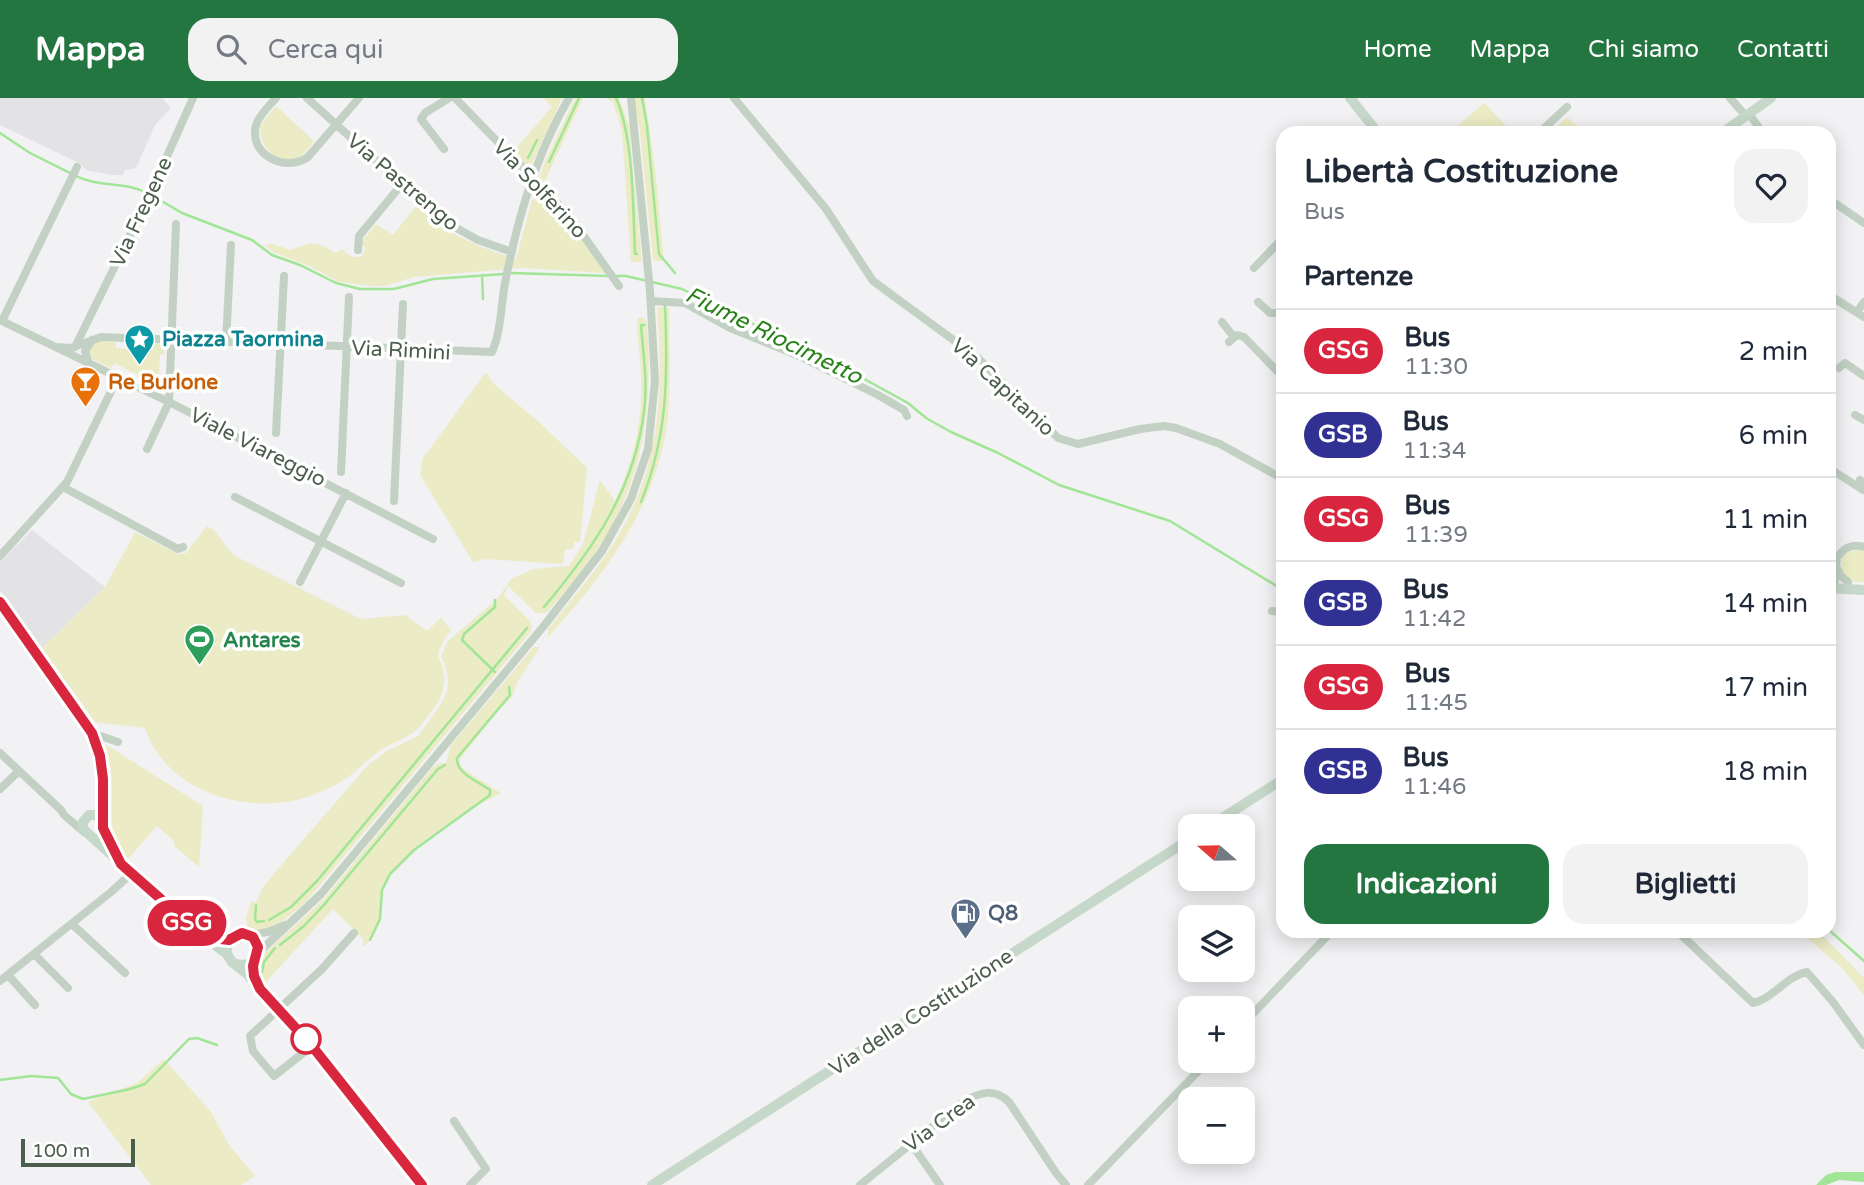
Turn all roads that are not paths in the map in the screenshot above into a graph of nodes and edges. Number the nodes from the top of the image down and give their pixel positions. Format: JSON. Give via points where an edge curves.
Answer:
{"nodes":[{"id":1,"x":193,"y":98,"type":"edge"},
{"id":2,"x":276,"y":98,"type":"edge"},
{"id":3,"x":307,"y":98,"type":"edge"},
{"id":4,"x":359,"y":98,"type":"edge"},
{"id":5,"x":449,"y":98,"type":"edge"},
{"id":6,"x":455,"y":98,"type":"edge"},
{"id":7,"x":624,"y":98,"type":"edge"},
{"id":8,"x":631,"y":98,"type":"edge"},
{"id":9,"x":734,"y":98,"type":"edge"},
{"id":10,"x":1350,"y":98,"type":"edge"},
{"id":11,"x":1730,"y":98,"type":"edge"},
{"id":12,"x":1771,"y":98,"type":"edge"},
{"id":13,"x":568,"y":99,"type":"edge"},
{"id":14,"x":1567,"y":107,"type":"dead end"},
{"id":15,"x":1748,"y":115,"type":"junction"},
{"id":16,"x":633,"y":117,"type":"junction"},
{"id":17,"x":335,"y":124,"type":"junction"},
{"id":18,"x":1372,"y":126,"type":"edge"},
{"id":19,"x":1547,"y":126,"type":"edge"},
{"id":20,"x":1732,"y":126,"type":"edge"},
{"id":21,"x":1757,"y":126,"type":"edge"},
{"id":22,"x":444,"y":149,"type":"dead end"},
{"id":23,"x":77,"y":168,"type":"dead end"},
{"id":24,"x":533,"y":177,"type":"junction"},
{"id":25,"x":402,"y":184,"type":"junction"},
{"id":26,"x":1836,"y":204,"type":"edge"},
{"id":27,"x":1864,"y":223,"type":"edge"},
{"id":28,"x":176,"y":224,"type":"dead end"},
{"id":29,"x":231,"y":245,"type":"dead end"},
{"id":30,"x":1276,"y":245,"type":"edge"},
{"id":31,"x":358,"y":250,"type":"dead end"},
{"id":32,"x":512,"y":252,"type":"junction"},
{"id":33,"x":1254,"y":268,"type":"dead end"},
{"id":34,"x":284,"y":276,"type":"dead end"},
{"id":35,"x":620,"y":286,"type":"dead end"},
{"id":36,"x":348,"y":297,"type":"dead end"},
{"id":37,"x":1836,"y":299,"type":"edge"},
{"id":38,"x":650,"y":301,"type":"junction"},
{"id":39,"x":1258,"y":302,"type":"dead end"},
{"id":40,"x":1864,"y":302,"type":"edge"},
{"id":41,"x":403,"y":304,"type":"dead end"},
{"id":42,"x":1276,"y":313,"type":"edge"},
{"id":43,"x":1860,"y":314,"type":"edge"},
{"id":44,"x":1,"y":321,"type":"edge"},
{"id":45,"x":1222,"y":322,"type":"dead end"},
{"id":46,"x":88,"y":324,"type":"junction"},
{"id":47,"x":101,"y":337,"type":"junction"},
{"id":48,"x":157,"y":339,"type":"junction"},
{"id":49,"x":92,"y":340,"type":"junction"},
{"id":50,"x":171,"y":340,"type":"junction"},
{"id":51,"x":226,"y":342,"type":"junction"},
{"id":52,"x":280,"y":344,"type":"junction"},
{"id":53,"x":56,"y":347,"type":"junction"},
{"id":54,"x":75,"y":347,"type":"junction"},
{"id":55,"x":346,"y":347,"type":"junction"},
{"id":56,"x":401,"y":350,"type":"junction"},
{"id":57,"x":170,"y":355,"type":"junction"},
{"id":58,"x":92,"y":363,"type":"junction"},
{"id":59,"x":1839,"y":369,"type":"dead end"},
{"id":60,"x":1276,"y":370,"type":"edge"},
{"id":61,"x":1864,"y":376,"type":"edge"},
{"id":62,"x":118,"y":377,"type":"junction"},
{"id":63,"x":169,"y":379,"type":"junction"},
{"id":64,"x":147,"y":391,"type":"junction"},
{"id":65,"x":169,"y":401,"type":"junction"},
{"id":66,"x":1855,"y":415,"type":"dead end"},
{"id":67,"x":907,"y":416,"type":"dead end"},
{"id":68,"x":1864,"y":420,"type":"edge"},
{"id":69,"x":276,"y":433,"type":"dead end"},
{"id":70,"x":147,"y":449,"type":"dead end"},
{"id":71,"x":341,"y":472,"type":"dead end"},
{"id":72,"x":1836,"y":473,"type":"edge"},
{"id":73,"x":1276,"y":475,"type":"edge"},
{"id":74,"x":64,"y":488,"type":"junction"},
{"id":75,"x":1863,"y":490,"type":"edge"},
{"id":76,"x":346,"y":493,"type":"junction"},
{"id":77,"x":235,"y":497,"type":"dead end"},
{"id":78,"x":394,"y":501,"type":"dead end"},
{"id":79,"x":433,"y":538,"type":"dead end"},
{"id":80,"x":321,"y":541,"type":"junction"},
{"id":81,"x":183,"y":547,"type":"dead end"},
{"id":82,"x":1864,"y":547,"type":"edge"},
{"id":83,"x":0,"y":555,"type":"edge"},
{"id":84,"x":1836,"y":559,"type":"edge"},
{"id":85,"x":1836,"y":572,"type":"edge"},
{"id":86,"x":300,"y":582,"type":"dead end"},
{"id":87,"x":1848,"y":582,"type":"joint"},
{"id":88,"x":401,"y":583,"type":"dead end"},
{"id":89,"x":1864,"y":584,"type":"edge"},
{"id":90,"x":1836,"y":586,"type":"edge"},
{"id":91,"x":1864,"y":590,"type":"edge"},
{"id":92,"x":0,"y":602,"type":"edge"},
{"id":93,"x":1272,"y":611,"type":"dead end"},
{"id":94,"x":1276,"y":611,"type":"edge"},
{"id":95,"x":92,"y":733,"type":"junction"},
{"id":96,"x":118,"y":742,"type":"dead end"},
{"id":97,"x":0,"y":754,"type":"edge"},
{"id":98,"x":19,"y":771,"type":"junction"},
{"id":99,"x":1276,"y":784,"type":"edge"},
{"id":100,"x":0,"y":789,"type":"edge"},
{"id":101,"x":103,"y":796,"type":"junction"},
{"id":102,"x":61,"y":810,"type":"junction"},
{"id":103,"x":1229,"y":814,"type":"edge"},
{"id":104,"x":89,"y":816,"type":"junction"},
{"id":105,"x":103,"y":825,"type":"junction"},
{"id":106,"x":87,"y":834,"type":"junction"},
{"id":107,"x":1178,"y":847,"type":"edge"},
{"id":108,"x":118,"y":861,"type":"junction"},
{"id":109,"x":131,"y":874,"type":"junction"},
{"id":110,"x":294,"y":920,"type":"junction"},
{"id":111,"x":72,"y":924,"type":"junction"},
{"id":112,"x":354,"y":933,"type":"dead end"},
{"id":113,"x":250,"y":935,"type":"junction"},
{"id":114,"x":204,"y":937,"type":"junction"},
{"id":115,"x":1325,"y":938,"type":"edge"},
{"id":116,"x":1684,"y":938,"type":"edge"},
{"id":117,"x":229,"y":940,"type":"junction"},
{"id":118,"x":34,"y":954,"type":"junction"},
{"id":119,"x":227,"y":954,"type":"junction"},
{"id":120,"x":256,"y":957,"type":"junction"},
{"id":121,"x":237,"y":964,"type":"junction"},
{"id":122,"x":125,"y":973,"type":"dead end"},
{"id":123,"x":8,"y":975,"type":"junction"},
{"id":124,"x":0,"y":981,"type":"edge"},
{"id":125,"x":68,"y":988,"type":"dead end"},
{"id":126,"x":260,"y":989,"type":"junction"},
{"id":127,"x":35,"y":1005,"type":"dead end"},
{"id":128,"x":279,"y":1008,"type":"junction"},
{"id":129,"x":1255,"y":1011,"type":"edge"},
{"id":130,"x":1864,"y":1045,"type":"edge"},
{"id":131,"x":312,"y":1046,"type":"junction"},
{"id":132,"x":1196,"y":1073,"type":"edge"},
{"id":133,"x":454,"y":1121,"type":"dead end"},
{"id":134,"x":910,"y":1142,"type":"junction"},
{"id":135,"x":422,"y":1185,"type":"edge"},
{"id":136,"x":470,"y":1185,"type":"edge"},
{"id":137,"x":652,"y":1185,"type":"edge"},
{"id":138,"x":860,"y":1185,"type":"edge"},
{"id":139,"x":940,"y":1185,"type":"edge"},
{"id":140,"x":1066,"y":1185,"type":"edge"},
{"id":141,"x":1088,"y":1185,"type":"edge"}],
"edges":[{"from":1,"to":46,"type":"street","name":"Via Fregene"},
{"from":2,"to":17,"type":"street","name":"Via Pastrengo","via":[[255,131],[258,146],[272,160],[301,162]]},
{"from":3,"to":17,"type":"street","name":"Via Pastrengo"},
{"from":4,"to":17,"type":"street","name":"Via Pastrengo"},
{"from":5,"to":22,"type":"street","via":[[421,119]]},
{"from":6,"to":24,"type":"street","name":"Via Solferino"},
{"from":7,"to":16,"type":"street"},
{"from":8,"to":16,"type":"street"},
{"from":9,"to":73,"type":"street","name":"Via Capitanio","via":[[814,194],[873,281],[978,358],[1058,438],[1078,444],[1140,429],[1176,428],[1220,444]]},
{"from":10,"to":18,"type":"street"},
{"from":11,"to":15,"type":"street"},
{"from":12,"to":15,"type":"street"},
{"from":13,"to":24,"type":"street"},
{"from":14,"to":19,"type":"street"},
{"from":15,"to":20,"type":"street"},
{"from":15,"to":21,"type":"street"},
{"from":16,"to":38,"type":"street"},
{"from":17,"to":25,"type":"street","name":"Via Pastrengo"},
{"from":23,"to":44,"type":"street"},
{"from":24,"to":32,"type":"street"},
{"from":24,"to":35,"type":"street","name":"Via Solferino","via":[[569,215]]},
{"from":25,"to":31,"type":"street","via":[[359,236]]},
{"from":25,"to":32,"type":"street","name":"Via Pastrengo","via":[[452,226]]},
{"from":26,"to":27,"type":"street"},
{"from":28,"to":50,"type":"street"},
{"from":29,"to":51,"type":"street"},
{"from":30,"to":33,"type":"street"},
{"from":32,"to":56,"type":"street","name":"Via Rimini","via":[[494,351]]},
{"from":34,"to":52,"type":"street"},
{"from":36,"to":55,"type":"street"},
{"from":37,"to":43,"type":"street"},
{"from":38,"to":67,"type":"street","via":[[685,303],[878,395]]},
{"from":38,"to":110,"type":"street","via":[[655,381],[651,429],[637,484],[616,529],[589,570],[321,894]]},
{"from":39,"to":42,"type":"street"},
{"from":40,"to":43,"type":"street"},
{"from":41,"to":56,"type":"street"},
{"from":44,"to":53,"type":"street","name":"Viale Viareggio"},
{"from":45,"to":60,"type":"street","via":[[1232,339],[1247,339]]},
{"from":46,"to":47,"type":"street","via":[[89,334]]},
{"from":46,"to":54,"type":"street","name":"Via Fregene"},
{"from":47,"to":48,"type":"street","name":"Via Rimini"},
{"from":47,"to":49,"type":"street","name":"Via Rimini"},
{"from":48,"to":50,"type":"street","name":"Via Rimini"},
{"from":48,"to":57,"type":"street","via":[[167,345]]},
{"from":49,"to":54,"type":"street","name":"Via Rimini"},
{"from":49,"to":58,"type":"street","via":[[86,348]]},
{"from":50,"to":51,"type":"street","name":"Via Rimini"},
{"from":50,"to":57,"type":"street"},
{"from":51,"to":52,"type":"street","name":"Via Rimini"},
{"from":52,"to":55,"type":"street","name":"Via Rimini"},
{"from":52,"to":69,"type":"street"},
{"from":53,"to":54,"type":"street","name":"Via Rimini"},
{"from":53,"to":58,"type":"street","name":"Viale Viareggio"},
{"from":54,"to":58,"type":"street","name":"Viale Viareggio"},
{"from":55,"to":56,"type":"street","name":"Via Rimini"},
{"from":55,"to":71,"type":"street"},
{"from":56,"to":78,"type":"street"},
{"from":57,"to":63,"type":"street"},
{"from":58,"to":62,"type":"street","name":"Viale Viareggio"},
{"from":59,"to":61,"type":"street","via":[[1845,363]]},
{"from":62,"to":64,"type":"street","name":"Viale Viareggio"},
{"from":62,"to":74,"type":"street"},
{"from":63,"to":64,"type":"street","via":[[159,391]]},
{"from":63,"to":65,"type":"street"},
{"from":64,"to":65,"type":"street","name":"Viale Viareggio"},
{"from":65,"to":70,"type":"street"},
{"from":65,"to":76,"type":"street","name":"Viale Viareggio"},
{"from":66,"to":68,"type":"street"},
{"from":72,"to":75,"type":"street"},
{"from":74,"to":81,"type":"street","via":[[178,549]]},
{"from":74,"to":83,"type":"street"},
{"from":76,"to":79,"type":"street","name":"Viale Viareggio"},
{"from":76,"to":80,"type":"street","name":"Viale Viareggio"},
{"from":77,"to":80,"type":"street"},
{"from":80,"to":86,"type":"street","name":"Viale Viareggio"},
{"from":80,"to":88,"type":"street"},
{"from":82,"to":84,"type":"street","via":[[1848,547]]},
{"from":85,"to":87,"type":"street"},
{"from":87,"to":89,"type":"street"},
{"from":90,"to":91,"type":"street"},
{"from":92,"to":95,"type":"street"},
{"from":93,"to":94,"type":"street"},
{"from":95,"to":96,"type":"street"},
{"from":95,"to":101,"type":"street","via":[[100,756]]},
{"from":97,"to":98,"type":"street"},
{"from":98,"to":100,"type":"street"},
{"from":98,"to":102,"type":"street"},
{"from":99,"to":103,"type":"street"},
{"from":101,"to":104,"type":"street"},
{"from":101,"to":105,"type":"street"},
{"from":102,"to":104,"type":"street","via":[[76,817]]},
{"from":102,"to":106,"type":"street"},
{"from":104,"to":105,"type":"street","via":[[99,816]]},
{"from":104,"to":106,"type":"street","via":[[82,824]]},
{"from":105,"to":106,"type":"street","via":[[98,835]]},
{"from":105,"to":108,"type":"street"},
{"from":106,"to":108,"type":"street"},
{"from":107,"to":137,"type":"street","name":"Via della Costituzione"},
{"from":108,"to":109,"type":"street"},
{"from":109,"to":111,"type":"street"},
{"from":109,"to":114,"type":"street"},
{"from":110,"to":113,"type":"street"},
{"from":110,"to":120,"type":"street"},
{"from":111,"to":118,"type":"street"},
{"from":111,"to":122,"type":"street"},
{"from":112,"to":128,"type":"street"},
{"from":113,"to":117,"type":"street","via":[[239,934]]},
{"from":113,"to":120,"type":"street","via":[[258,945]]},
{"from":114,"to":117,"type":"street"},
{"from":114,"to":119,"type":"street"},
{"from":115,"to":129,"type":"street"},
{"from":116,"to":130,"type":"street","via":[[1753,1003],[1807,972]]},
{"from":117,"to":119,"type":"street"},
{"from":118,"to":123,"type":"street"},
{"from":118,"to":125,"type":"street"},
{"from":119,"to":121,"type":"street"},
{"from":120,"to":121,"type":"street","via":[[245,965]]},
{"from":120,"to":126,"type":"street","via":[[254,976]]},
{"from":121,"to":126,"type":"street"},
{"from":123,"to":124,"type":"street"},
{"from":123,"to":127,"type":"street"},
{"from":126,"to":128,"type":"street"},
{"from":128,"to":131,"type":"street"},
{"from":128,"to":131,"type":"street","via":[[250,1036],[253,1051],[274,1076]]},
{"from":131,"to":135,"type":"street"},
{"from":132,"to":141,"type":"street"},
{"from":133,"to":136,"type":"street","via":[[486,1169]]},
{"from":134,"to":138,"type":"street","name":"Via Crea"},
{"from":134,"to":139,"type":"street"},
{"from":134,"to":140,"type":"street","name":"Via Crea","via":[[976,1094],[996,1092],[1009,1102]]}]}
